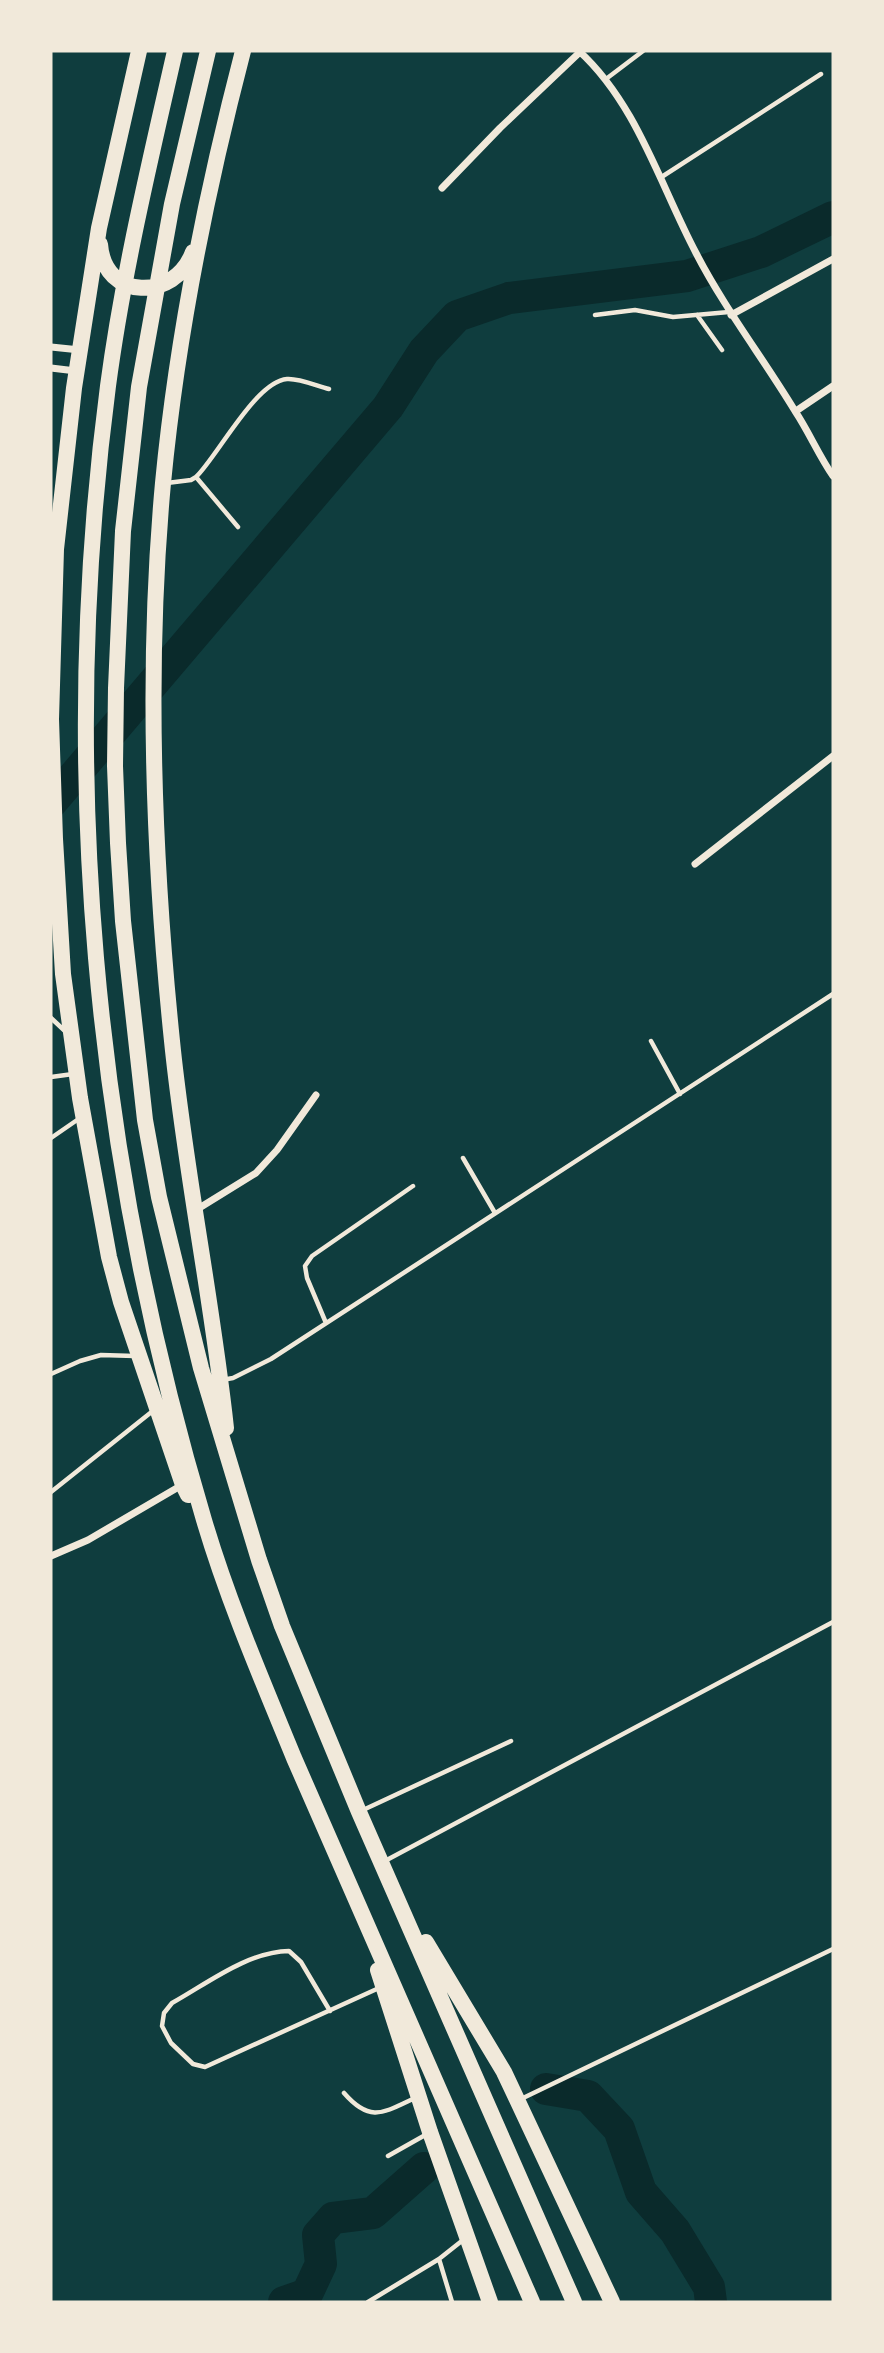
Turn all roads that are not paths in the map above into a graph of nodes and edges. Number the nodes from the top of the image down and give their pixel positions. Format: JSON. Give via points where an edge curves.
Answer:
{"nodes":[{"id":1,"x":139,"y":51,"type":"edge"},
{"id":2,"x":175,"y":51,"type":"edge"},
{"id":3,"x":208,"y":51,"type":"edge"},
{"id":4,"x":243,"y":51,"type":"edge"},
{"id":5,"x":580,"y":51,"type":"edge"},
{"id":6,"x":643,"y":51,"type":"edge"},
{"id":7,"x":821,"y":74,"type":"dead end"},
{"id":8,"x":606,"y":79,"type":"junction"},
{"id":9,"x":660,"y":178,"type":"junction"},
{"id":10,"x":442,"y":188,"type":"dead end"},
{"id":11,"x":99,"y":228,"type":"junction"},
{"id":12,"x":200,"y":233,"type":"junction"},
{"id":13,"x":833,"y":259,"type":"edge"},
{"id":14,"x":730,"y":313,"type":"junction"},
{"id":15,"x":697,"y":314,"type":"junction"},
{"id":16,"x":595,"y":316,"type":"dead end"},
{"id":17,"x":51,"y":347,"type":"edge"},
{"id":18,"x":80,"y":350,"type":"junction"},
{"id":19,"x":722,"y":350,"type":"dead end"},
{"id":20,"x":51,"y":368,"type":"edge"},
{"id":21,"x":76,"y":371,"type":"junction"},
{"id":22,"x":833,"y":386,"type":"edge"},
{"id":23,"x":329,"y":390,"type":"dead end"},
{"id":24,"x":796,"y":411,"type":"junction"},
{"id":25,"x":833,"y":476,"type":"edge"},
{"id":26,"x":196,"y":477,"type":"junction"},
{"id":27,"x":163,"y":484,"type":"junction"},
{"id":28,"x":57,"y":488,"type":"edge"},
{"id":29,"x":238,"y":527,"type":"dead end"},
{"id":30,"x":51,"y":719,"type":"edge"},
{"id":31,"x":833,"y":756,"type":"edge"},
{"id":32,"x":695,"y":864,"type":"dead end"},
{"id":33,"x":833,"y":994,"type":"edge"},
{"id":34,"x":51,"y":1018,"type":"edge"},
{"id":35,"x":72,"y":1037,"type":"junction"},
{"id":36,"x":651,"y":1041,"type":"dead end"},
{"id":37,"x":77,"y":1073,"type":"junction"},
{"id":38,"x":51,"y":1077,"type":"edge"},
{"id":39,"x":680,"y":1094,"type":"junction"},
{"id":40,"x":316,"y":1095,"type":"dead end"},
{"id":41,"x":83,"y":1116,"type":"junction"},
{"id":42,"x":51,"y":1138,"type":"edge"},
{"id":43,"x":463,"y":1158,"type":"dead end"},
{"id":44,"x":413,"y":1186,"type":"dead end"},
{"id":45,"x":196,"y":1213,"type":"junction"},
{"id":46,"x":495,"y":1213,"type":"junction"},
{"id":47,"x":326,"y":1323,"type":"junction"},
{"id":48,"x":139,"y":1356,"type":"junction"},
{"id":49,"x":51,"y":1374,"type":"edge"},
{"id":50,"x":221,"y":1380,"type":"junction"},
{"id":51,"x":157,"y":1408,"type":"junction"},
{"id":52,"x":231,"y":1469,"type":"junction"},
{"id":53,"x":183,"y":1485,"type":"junction"},
{"id":54,"x":51,"y":1492,"type":"edge"},
{"id":55,"x":205,"y":1524,"type":"junction"},
{"id":56,"x":51,"y":1556,"type":"edge"},
{"id":57,"x":833,"y":1622,"type":"edge"},
{"id":58,"x":511,"y":1741,"type":"dead end"},
{"id":59,"x":359,"y":1812,"type":"junction"},
{"id":60,"x":382,"y":1863,"type":"junction"},
{"id":61,"x":391,"y":1883,"type":"junction"},
{"id":62,"x":357,"y":1899,"type":"junction"},
{"id":63,"x":833,"y":1949,"type":"edge"},
{"id":64,"x":383,"y":1986,"type":"junction"},
{"id":65,"x":330,"y":2011,"type":"junction"},
{"id":66,"x":344,"y":2093,"type":"dead end"},
{"id":67,"x":419,"y":2096,"type":"junction"},
{"id":68,"x":517,"y":2101,"type":"junction"},
{"id":69,"x":430,"y":2132,"type":"junction"},
{"id":70,"x":388,"y":2155,"type":"dead end"},
{"id":71,"x":467,"y":2237,"type":"junction"},
{"id":72,"x":439,"y":2259,"type":"junction"},
{"id":73,"x":368,"y":2302,"type":"edge"},
{"id":74,"x":452,"y":2302,"type":"edge"},
{"id":75,"x":490,"y":2302,"type":"edge"},
{"id":76,"x":532,"y":2302,"type":"edge"},
{"id":77,"x":574,"y":2302,"type":"edge"},
{"id":78,"x":612,"y":2302,"type":"edge"}],
"edges":[{"from":1,"to":11,"type":"main road"},
{"from":2,"to":55,"type":"main road","via":[[140,204],[108,382],[87,620],[87,831],[105,1053],[131,1226],[172,1406]]},
{"from":3,"to":52,"type":"main road","via":[[172,204],[139,387],[123,531],[115,766],[123,921],[145,1120],[201,1368]]},
{"from":4,"to":12,"type":"main road"},
{"from":5,"to":8,"type":"street"},
{"from":5,"to":10,"type":"street"},
{"from":6,"to":8,"type":"lane"},
{"from":7,"to":9,"type":"lane"},
{"from":8,"to":9,"type":"street"},
{"from":9,"to":14,"type":"street"},
{"from":11,"to":12,"type":"main road","via":[[106,268],[117,279],[147,289],[162,285],[186,268]]},
{"from":11,"to":18,"type":"main road"},
{"from":12,"to":27,"type":"main road"},
{"from":13,"to":14,"type":"street"},
{"from":14,"to":15,"type":"lane"},
{"from":14,"to":24,"type":"street"},
{"from":15,"to":16,"type":"lane","via":[[673,317],[635,310]]},
{"from":15,"to":19,"type":"lane"},
{"from":17,"to":18,"type":"street"},
{"from":18,"to":21,"type":"main road"},
{"from":20,"to":21,"type":"street"},
{"from":21,"to":28,"type":"main road"},
{"from":22,"to":24,"type":"street"},
{"from":23,"to":26,"type":"lane","via":[[288,378],[278,381],[226,435]]},
{"from":24,"to":25,"type":"street"},
{"from":26,"to":27,"type":"lane"},
{"from":26,"to":29,"type":"lane"},
{"from":27,"to":45,"type":"main road","via":[[153,735],[158,869],[172,1041]]},
{"from":28,"to":30,"type":"main road"},
{"from":30,"to":35,"type":"main road","via":[[55,839]]},
{"from":31,"to":32,"type":"street"},
{"from":33,"to":39,"type":"lane"},
{"from":34,"to":35,"type":"lane"},
{"from":35,"to":37,"type":"main road"},
{"from":36,"to":39,"type":"lane"},
{"from":37,"to":38,"type":"lane"},
{"from":37,"to":41,"type":"main road"},
{"from":39,"to":46,"type":"lane"},
{"from":40,"to":45,"type":"street","via":[[256,1172]]},
{"from":41,"to":42,"type":"lane"},
{"from":41,"to":48,"type":"main road","via":[[109,1257]]},
{"from":43,"to":46,"type":"lane"},
{"from":44,"to":47,"type":"lane","via":[[312,1256],[305,1266]]},
{"from":45,"to":50,"type":"main road"},
{"from":46,"to":47,"type":"lane"},
{"from":47,"to":50,"type":"lane","via":[[271,1359]]},
{"from":48,"to":49,"type":"lane","via":[[101,1355]]},
{"from":48,"to":51,"type":"main road"},
{"from":50,"to":52,"type":"main road"},
{"from":51,"to":53,"type":"main road"},
{"from":51,"to":54,"type":"lane"},
{"from":52,"to":59,"type":"main road","via":[[282,1626]]},
{"from":53,"to":55,"type":"main road"},
{"from":53,"to":56,"type":"street"},
{"from":55,"to":62,"type":"main road","via":[[262,1680]]},
{"from":57,"to":60,"type":"lane"},
{"from":58,"to":59,"type":"lane"},
{"from":59,"to":60,"type":"main road"},
{"from":60,"to":61,"type":"main road"},
{"from":61,"to":68,"type":"main road"},
{"from":61,"to":77,"type":"main road"},
{"from":62,"to":64,"type":"main road"},
{"from":62,"to":76,"type":"main road"},
{"from":63,"to":68,"type":"lane"},
{"from":64,"to":65,"type":"lane"},
{"from":64,"to":67,"type":"main road"},
{"from":65,"to":65,"type":"lane","via":[[205,2067],[193,2064],[171,2043],[162,2026],[172,2003],[271,1951],[289,1951],[301,1962]]},
{"from":66,"to":67,"type":"lane","via":[[358,2108],[376,2113]]},
{"from":67,"to":69,"type":"main road"},
{"from":68,"to":78,"type":"main road"},
{"from":69,"to":70,"type":"lane"},
{"from":69,"to":71,"type":"main road"},
{"from":71,"to":72,"type":"lane"},
{"from":71,"to":75,"type":"main road"},
{"from":72,"to":73,"type":"lane"},
{"from":72,"to":74,"type":"lane"}]}
